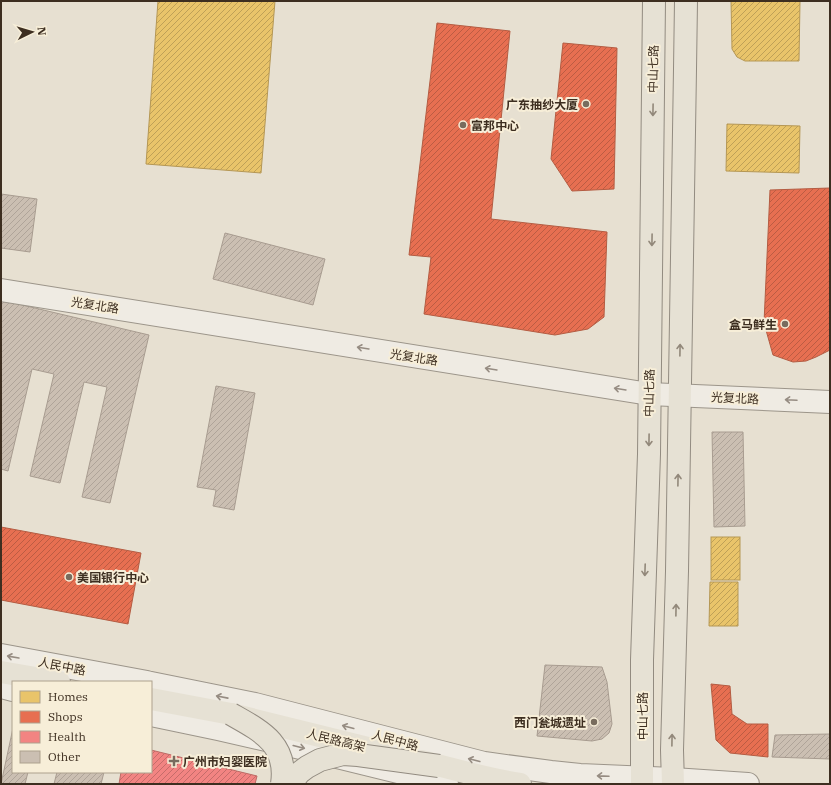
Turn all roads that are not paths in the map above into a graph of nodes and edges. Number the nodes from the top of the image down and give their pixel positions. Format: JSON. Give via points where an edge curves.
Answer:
{"nodes":[{"id":1,"x":654,"y":1,"type":"edge"},
{"id":2,"x":686,"y":1,"type":"edge"},
{"id":3,"x":1,"y":290,"type":"edge"},
{"id":4,"x":649,"y":394,"type":"junction"},
{"id":5,"x":680,"y":395,"type":"junction"},
{"id":6,"x":830,"y":402,"type":"edge"},
{"id":7,"x":1,"y":655,"type":"edge"},
{"id":8,"x":1,"y":672,"type":"edge"},
{"id":9,"x":53,"y":681,"type":"edge"},
{"id":10,"x":142,"y":681,"type":"edge"},
{"id":11,"x":152,"y":683,"type":"edge"},
{"id":12,"x":1,"y":688,"type":"edge"},
{"id":13,"x":12,"y":690,"type":"edge"},
{"id":14,"x":152,"y":699,"type":"edge"},
{"id":15,"x":231,"y":714,"type":"junction"},
{"id":16,"x":152,"y":715,"type":"edge"},
{"id":17,"x":443,"y":775,"type":"edge"},
{"id":18,"x":642,"y":781,"type":"edge"},
{"id":19,"x":673,"y":782,"type":"edge"},
{"id":20,"x":282,"y":784,"type":"edge"},
{"id":21,"x":291,"y":784,"type":"edge"},
{"id":22,"x":520,"y":784,"type":"edge"},
{"id":23,"x":748,"y":784,"type":"edge"}],
"edges":[{"from":1,"to":4,"type":"main road","name":"中山七路","one_way":true},
{"from":5,"to":2,"type":"main road","one_way":true},
{"from":4,"to":3,"type":"main road","name":"光复北路","one_way":true},
{"from":4,"to":5,"type":"main road","name":"光复北路"},
{"from":4,"to":18,"type":"main road","name":"中山七路","one_way":true,"via":[[642,660]]},
{"from":6,"to":5,"type":"main road","name":"光复北路","one_way":true},
{"from":19,"to":5,"type":"main road","one_way":true},
{"from":10,"to":7,"type":"main road","name":"人民中路","one_way":true},
{"from":8,"to":9,"type":"main road"},
{"from":18,"to":11,"type":"main road","name":"人民中路","one_way":true,"via":[[558,773],[484,762],[255,704]]},
{"from":12,"to":13,"type":"main road"},
{"from":14,"to":15,"type":"main road","name":"人民路高架"},
{"from":15,"to":17,"type":"main road","name":"人民路高架","bridge":true},
{"from":15,"to":20,"type":"main road","bridge":true,"via":[[258,729],[278,750],[283,768]]},
{"from":16,"to":17,"type":"main road","one_way":true},
{"from":17,"to":21,"type":"main road","bridge":true,"via":[[358,755],[343,754],[320,760],[307,767]]},
{"from":17,"to":22,"type":"main road","name":"人民路高架"},
{"from":18,"to":19,"type":"main road","name":"人民中路"},
{"from":19,"to":23,"type":"main road","name":"人民中路"}]}
